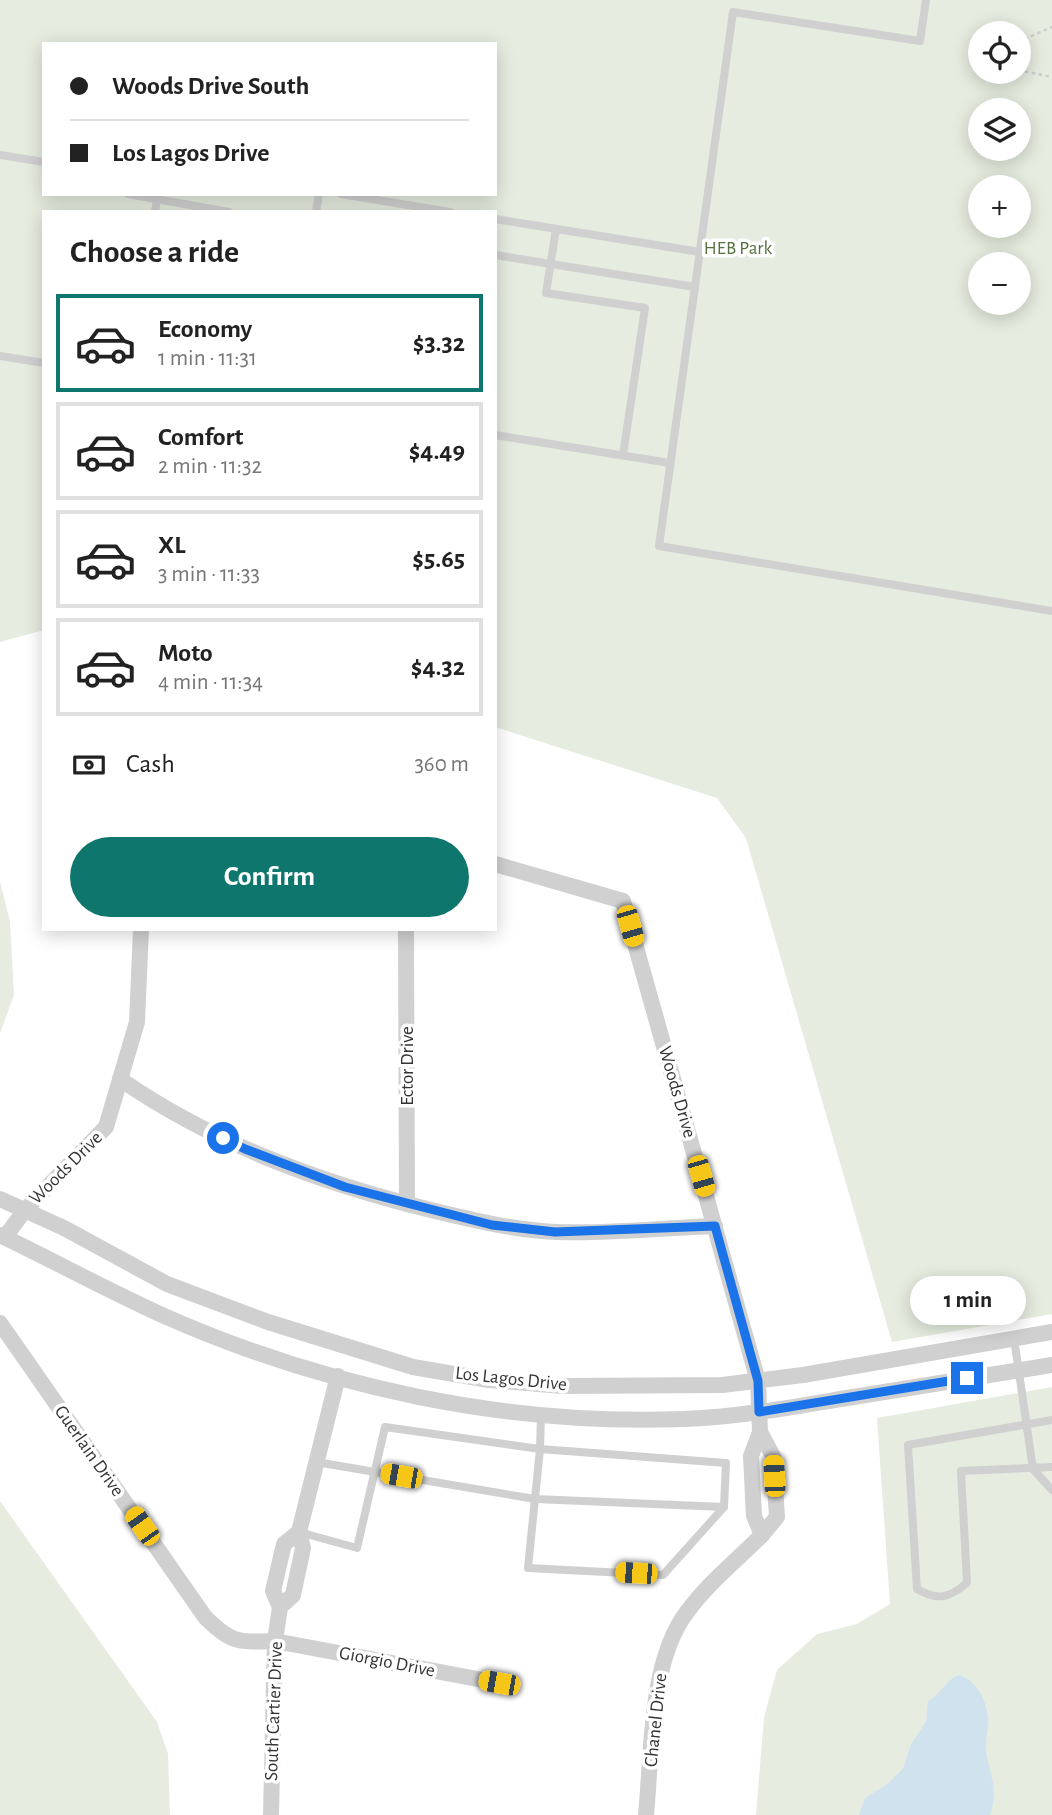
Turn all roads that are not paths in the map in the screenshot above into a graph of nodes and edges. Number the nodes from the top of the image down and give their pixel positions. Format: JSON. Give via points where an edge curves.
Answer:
{"nodes":[{"id":1,"x":926,"y":0,"type":"edge"},
{"id":2,"x":0,"y":155,"type":"edge"},
{"id":3,"x":42,"y":162,"type":"edge"},
{"id":4,"x":351,"y":196,"type":"edge"},
{"id":5,"x":158,"y":197,"type":"edge"},
{"id":6,"x":416,"y":209,"type":"edge"},
{"id":7,"x":220,"y":210,"type":"edge"},
{"id":8,"x":497,"y":219,"type":"edge"},
{"id":9,"x":556,"y":229,"type":"junction"},
{"id":10,"x":699,"y":252,"type":"junction"},
{"id":11,"x":497,"y":255,"type":"edge"},
{"id":12,"x":550,"y":264,"type":"junction"},
{"id":13,"x":695,"y":287,"type":"junction"},
{"id":14,"x":0,"y":356,"type":"edge"},
{"id":15,"x":42,"y":363,"type":"edge"},
{"id":16,"x":497,"y":435,"type":"edge"},
{"id":17,"x":623,"y":455,"type":"junction"},
{"id":18,"x":670,"y":463,"type":"junction"},
{"id":19,"x":1052,"y":611,"type":"edge"},
{"id":20,"x":497,"y":865,"type":"edge"},
{"id":21,"x":141,"y":931,"type":"edge"},
{"id":22,"x":406,"y":931,"type":"edge"},
{"id":23,"x":120,"y":1079,"type":"junction"},
{"id":24,"x":0,"y":1199,"type":"edge"},
{"id":25,"x":407,"y":1204,"type":"junction"},
{"id":26,"x":25,"y":1210,"type":"junction"},
{"id":27,"x":715,"y":1226,"type":"junction"},
{"id":28,"x":3,"y":1236,"type":"edge"},
{"id":29,"x":0,"y":1323,"type":"edge"},
{"id":30,"x":1052,"y":1332,"type":"edge"},
{"id":31,"x":1014,"y":1338,"type":"junction"},
{"id":32,"x":1052,"y":1365,"type":"edge"},
{"id":33,"x":1020,"y":1370,"type":"junction"},
{"id":34,"x":338,"y":1376,"type":"junction"},
{"id":35,"x":758,"y":1381,"type":"junction"},
{"id":36,"x":759,"y":1412,"type":"junction"},
{"id":37,"x":541,"y":1414,"type":"junction"},
{"id":38,"x":1052,"y":1420,"type":"edge"},
{"id":39,"x":1027,"y":1424,"type":"junction"},
{"id":40,"x":760,"y":1432,"type":"junction"},
{"id":41,"x":540,"y":1449,"type":"junction"},
{"id":42,"x":316,"y":1462,"type":"junction"},
{"id":43,"x":1052,"y":1467,"type":"edge"},
{"id":44,"x":1033,"y":1469,"type":"junction"},
{"id":45,"x":374,"y":1472,"type":"junction"},
{"id":46,"x":1052,"y":1490,"type":"edge"},
{"id":47,"x":535,"y":1499,"type":"junction"},
{"id":48,"x":724,"y":1507,"type":"junction"},
{"id":49,"x":299,"y":1532,"type":"junction"},
{"id":50,"x":762,"y":1535,"type":"junction"},
{"id":51,"x":278,"y":1568,"type":"junction"},
{"id":52,"x":298,"y":1572,"type":"junction"},
{"id":53,"x":280,"y":1607,"type":"junction"},
{"id":54,"x":275,"y":1642,"type":"junction"},
{"id":55,"x":499,"y":1683,"type":"dead end"},
{"id":56,"x":271,"y":1815,"type":"edge"},
{"id":57,"x":646,"y":1815,"type":"edge"}],
"edges":[{"from":1,"to":10,"type":"lane","via":[[920,41],[733,12]]},
{"from":2,"to":3,"type":"lane"},
{"from":4,"to":6,"type":"lane"},
{"from":5,"to":7,"type":"lane"},
{"from":8,"to":9,"type":"lane"},
{"from":9,"to":10,"type":"lane"},
{"from":9,"to":12,"type":"lane"},
{"from":10,"to":13,"type":"lane"},
{"from":11,"to":12,"type":"lane"},
{"from":12,"to":13,"type":"lane"},
{"from":12,"to":17,"type":"lane","via":[[546,293],[645,308]]},
{"from":13,"to":18,"type":"lane"},
{"from":14,"to":15,"type":"lane"},
{"from":16,"to":17,"type":"lane"},
{"from":17,"to":18,"type":"lane"},
{"from":18,"to":19,"type":"lane","via":[[659,546]]},
{"from":20,"to":27,"type":"street","name":"Woods Drive","via":[[623,901]]},
{"from":21,"to":23,"type":"street","name":"Woods Drive","via":[[137,1023]]},
{"from":22,"to":25,"type":"street","name":"Ector Drive"},
{"from":23,"to":25,"type":"street","via":[[157,1104],[245,1149],[345,1187]]},
{"from":23,"to":26,"type":"street","name":"Woods Drive","via":[[106,1127]]},
{"from":24,"to":26,"type":"street","name":"Los Lagos Drive"},
{"from":25,"to":27,"type":"street","via":[[492,1225],[555,1232]]},
{"from":26,"to":28,"type":"street","name":"Woods Drive"},
{"from":26,"to":35,"type":"street","name":"Los Lagos Drive","via":[[167,1284],[268,1322],[414,1367],[563,1386]]},
{"from":27,"to":35,"type":"street","name":"Woods Drive"},
{"from":28,"to":34,"type":"street","name":"Los Lagos Drive","via":[[162,1315],[274,1359]]},
{"from":29,"to":54,"type":"street","name":"Guerlain Drive","via":[[205,1617],[224,1636],[242,1642]]},
{"from":30,"to":31,"type":"street","name":"Los Lagos Drive"},
{"from":31,"to":33,"type":"lane"},
{"from":31,"to":35,"type":"street","name":"Los Lagos Drive"},
{"from":32,"to":33,"type":"street","name":"Los Lagos Drive"},
{"from":33,"to":36,"type":"street","name":"Los Lagos Drive"},
{"from":33,"to":39,"type":"lane"},
{"from":34,"to":37,"type":"street","name":"Los Lagos Drive","via":[[402,1394],[488,1410]]},
{"from":34,"to":42,"type":"street","name":"South Cartier Drive"},
{"from":35,"to":36,"type":"street","name":"Woods Drive"},
{"from":36,"to":37,"type":"street","name":"Los Lagos Drive","via":[[684,1419]]},
{"from":36,"to":40,"type":"street","name":"Woods Drive"},
{"from":37,"to":41,"type":"lane"},
{"from":38,"to":39,"type":"lane"},
{"from":39,"to":44,"type":"lane"},
{"from":39,"to":44,"type":"lane","via":[[908,1445],[917,1589],[929,1596],[953,1595],[967,1584],[961,1471]]},
{"from":40,"to":50,"type":"street","via":[[751,1455],[754,1516]]},
{"from":40,"to":50,"type":"street","name":"Chanel Drive","via":[[773,1455],[777,1517]]},
{"from":41,"to":45,"type":"lane","via":[[385,1427]]},
{"from":41,"to":47,"type":"lane"},
{"from":41,"to":48,"type":"lane","via":[[726,1463]]},
{"from":42,"to":45,"type":"lane"},
{"from":42,"to":49,"type":"street","name":"South Cartier Drive"},
{"from":43,"to":44,"type":"lane"},
{"from":44,"to":46,"type":"lane"},
{"from":45,"to":47,"type":"lane"},
{"from":45,"to":49,"type":"lane","via":[[357,1548]]},
{"from":47,"to":48,"type":"lane"},
{"from":47,"to":48,"type":"lane","via":[[528,1568],[663,1575]]},
{"from":49,"to":51,"type":"street","name":"South Cartier Drive","via":[[284,1544]]},
{"from":49,"to":52,"type":"street","name":"South Cartier Drive","via":[[303,1548]]},
{"from":50,"to":57,"type":"street","name":"Chanel Drive","via":[[699,1597],[667,1648],[660,1673]]},
{"from":51,"to":52,"type":"street"},
{"from":51,"to":53,"type":"street","name":"South Cartier Drive","via":[[273,1591]]},
{"from":52,"to":53,"type":"street","name":"South Cartier Drive","via":[[293,1595]]},
{"from":53,"to":54,"type":"street","name":"South Cartier Drive"},
{"from":54,"to":55,"type":"street","name":"Giorgio Drive"},
{"from":54,"to":56,"type":"street","name":"South Cartier Drive"}]}
